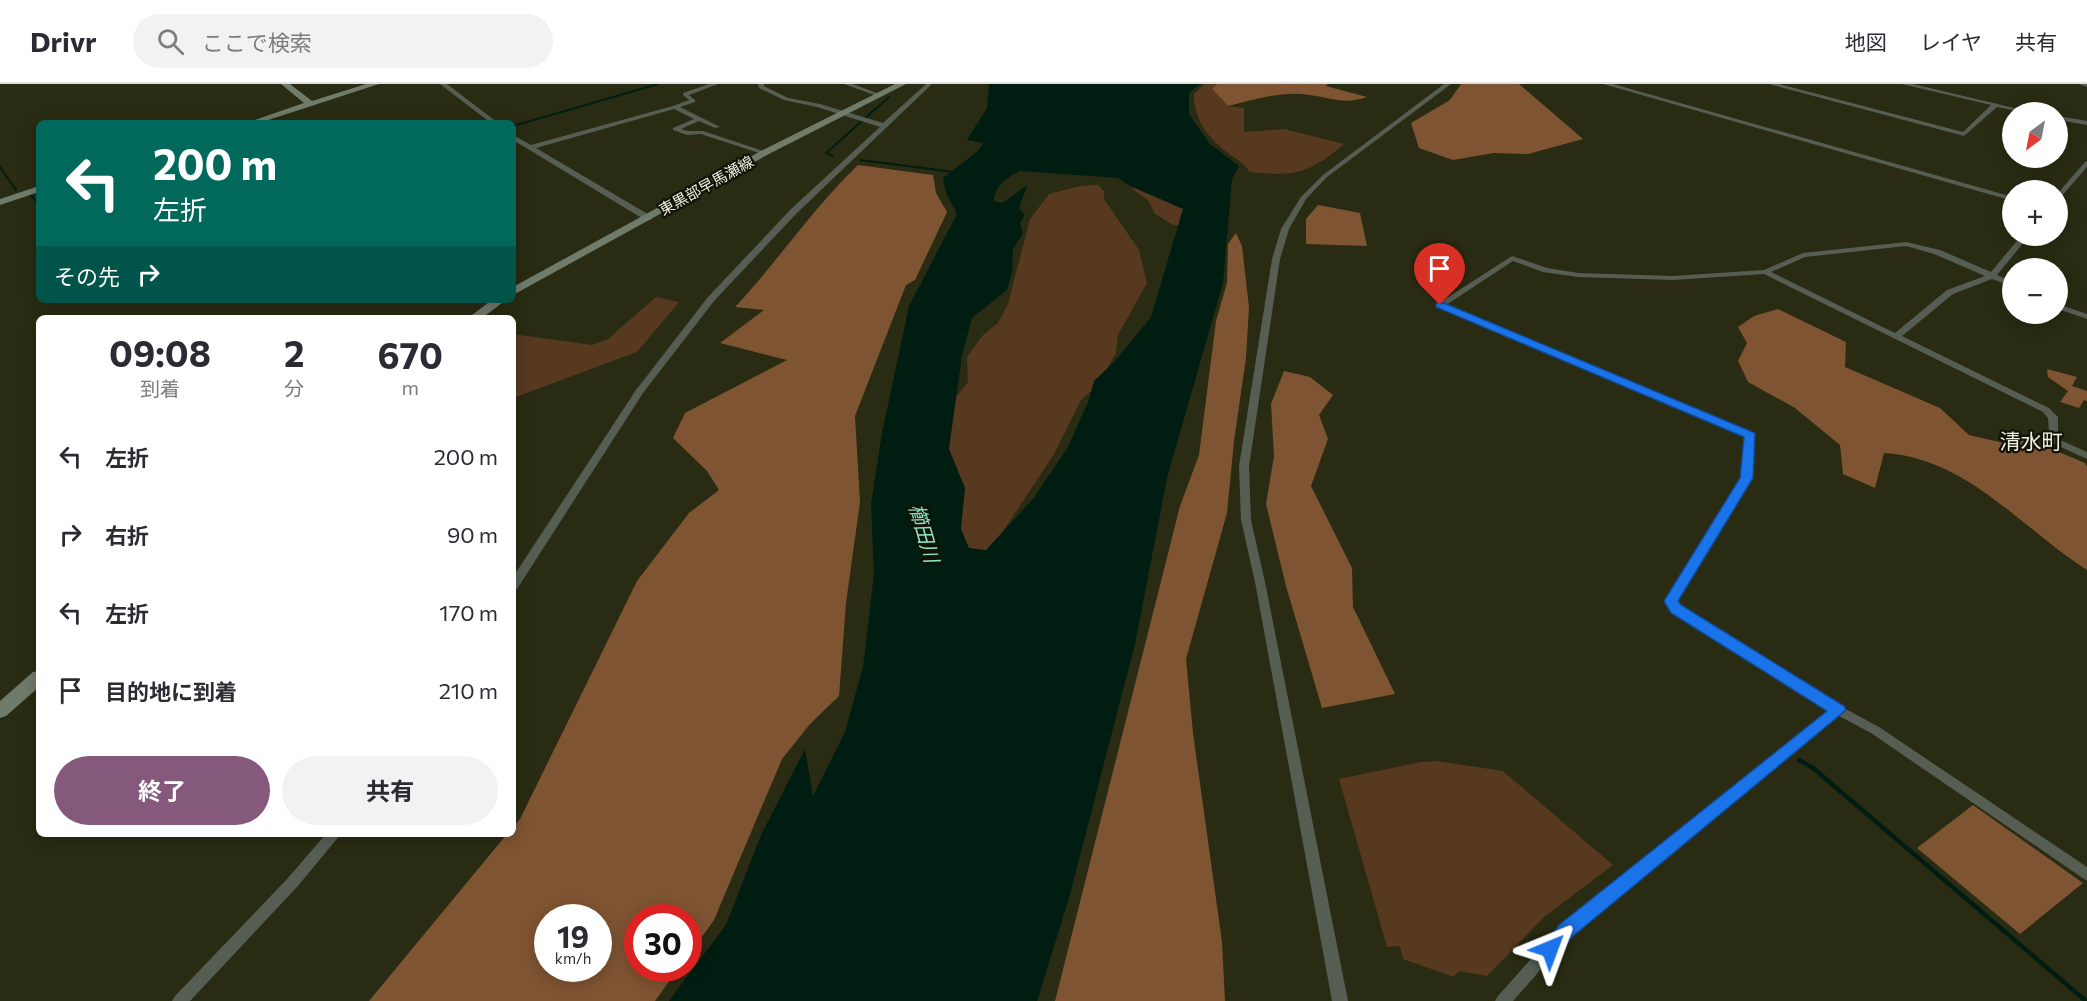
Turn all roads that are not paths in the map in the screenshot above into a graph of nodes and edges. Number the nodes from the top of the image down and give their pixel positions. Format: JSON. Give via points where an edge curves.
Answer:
{"nodes":[{"id":1,"x":285,"y":84,"type":"edge"},
{"id":2,"x":375,"y":84,"type":"edge"},
{"id":3,"x":443,"y":84,"type":"edge"},
{"id":4,"x":716,"y":84,"type":"edge"},
{"id":5,"x":761,"y":84,"type":"edge"},
{"id":6,"x":847,"y":84,"type":"edge"},
{"id":7,"x":902,"y":84,"type":"edge"},
{"id":8,"x":929,"y":84,"type":"edge"},
{"id":9,"x":1448,"y":84,"type":"edge"},
{"id":10,"x":1606,"y":84,"type":"edge"},
{"id":11,"x":1772,"y":84,"type":"edge"},
{"id":12,"x":1905,"y":84,"type":"edge"},
{"id":13,"x":879,"y":95,"type":"junction"},
{"id":14,"x":310,"y":104,"type":"junction"},
{"id":15,"x":1994,"y":106,"type":"junction"},
{"id":16,"x":675,"y":107,"type":"junction"},
{"id":17,"x":2002,"y":107,"type":"edge"},
{"id":18,"x":847,"y":115,"type":"junction"},
{"id":19,"x":699,"y":119,"type":"junction"},
{"id":20,"x":259,"y":120,"type":"edge"},
{"id":21,"x":491,"y":120,"type":"edge"},
{"id":22,"x":2068,"y":120,"type":"edge"},
{"id":23,"x":2087,"y":123,"type":"edge"},
{"id":24,"x":881,"y":125,"type":"junction"},
{"id":25,"x":717,"y":127,"type":"dead end"},
{"id":26,"x":516,"y":138,"type":"edge"},
{"id":27,"x":529,"y":148,"type":"junction"},
{"id":28,"x":764,"y":153,"type":"junction"},
{"id":29,"x":2087,"y":163,"type":"edge"},
{"id":30,"x":2068,"y":185,"type":"edge"},
{"id":31,"x":36,"y":190,"type":"edge"},
{"id":32,"x":2002,"y":196,"type":"edge"},
{"id":33,"x":0,"y":202,"type":"edge"},
{"id":34,"x":648,"y":218,"type":"junction"},
{"id":35,"x":2017,"y":246,"type":"edge"},
{"id":36,"x":1765,"y":272,"type":"junction"},
{"id":37,"x":1992,"y":276,"type":"junction"},
{"id":38,"x":2002,"y":280,"type":"edge"},
{"id":39,"x":516,"y":290,"type":"edge"},
{"id":40,"x":496,"y":303,"type":"edge"},
{"id":41,"x":2068,"y":310,"type":"edge"},
{"id":42,"x":478,"y":315,"type":"edge"},
{"id":43,"x":2087,"y":317,"type":"edge"},
{"id":44,"x":1894,"y":337,"type":"junction"},
{"id":45,"x":2087,"y":456,"type":"edge"},
{"id":46,"x":516,"y":581,"type":"edge"},
{"id":47,"x":36,"y":680,"type":"edge"},
{"id":48,"x":1838,"y":710,"type":"junction"},
{"id":49,"x":0,"y":711,"type":"edge"},
{"id":50,"x":331,"y":837,"type":"edge"},
{"id":51,"x":2087,"y":876,"type":"edge"},
{"id":52,"x":180,"y":1001,"type":"edge"},
{"id":53,"x":1340,"y":1001,"type":"edge"},
{"id":54,"x":1503,"y":1001,"type":"edge"}],
"edges":[{"from":1,"to":14,"type":"main road"},
{"from":2,"to":14,"type":"main road"},
{"from":3,"to":21,"type":"street"},
{"from":4,"to":16,"type":"street","via":[[687,93],[693,101]]},
{"from":5,"to":18,"type":"street","via":[[786,99]]},
{"from":6,"to":13,"type":"street"},
{"from":7,"to":13,"type":"main road","name":"東黒部早馬瀬線"},
{"from":8,"to":24,"type":"street"},
{"from":9,"to":53,"type":"street","via":[[1325,176],[1290,217],[1276,259],[1247,442],[1243,492],[1246,520]]},
{"from":10,"to":32,"type":"street"},
{"from":11,"to":15,"type":"street","via":[[1964,134]]},
{"from":12,"to":15,"type":"street"},
{"from":13,"to":18,"type":"main road","name":"東黒部早馬瀬線"},
{"from":14,"to":20,"type":"main road"},
{"from":15,"to":17,"type":"street"},
{"from":16,"to":19,"type":"street"},
{"from":16,"to":27,"type":"street"},
{"from":18,"to":24,"type":"street"},
{"from":18,"to":28,"type":"main road","name":"東黒部早馬瀬線"},
{"from":19,"to":25,"type":"street"},
{"from":19,"to":28,"type":"street","via":[[675,129],[701,132]]},
{"from":22,"to":23,"type":"street"},
{"from":24,"to":46,"type":"street","via":[[794,211],[674,344]]},
{"from":26,"to":27,"type":"street"},
{"from":27,"to":34,"type":"street"},
{"from":28,"to":34,"type":"main road","name":"東黒部早馬瀬線"},
{"from":29,"to":30,"type":"street"},
{"from":31,"to":33,"type":"main road"},
{"from":34,"to":39,"type":"main road","name":"東黒部早馬瀬線"},
{"from":35,"to":37,"type":"street"},
{"from":36,"to":37,"type":"street","via":[[1803,255],[1906,244],[1937,252]]},
{"from":36,"to":44,"type":"street"},
{"from":36,"to":48,"type":"street","via":[[1672,278],[1607,277],[1546,270],[1512,258],[1440,305],[1750,435],[1747,478],[1671,601],[1676,609]]},
{"from":37,"to":38,"type":"street"},
{"from":37,"to":44,"type":"street","via":[[1950,292]]},
{"from":40,"to":42,"type":"main road"},
{"from":41,"to":43,"type":"street"},
{"from":44,"to":45,"type":"street","via":[[2046,410],[2053,417],[2053,440]]},
{"from":47,"to":49,"type":"main road"},
{"from":48,"to":51,"type":"street","via":[[1875,730]]},
{"from":48,"to":54,"type":"street","via":[[1565,931]]},
{"from":50,"to":52,"type":"street"}]}
